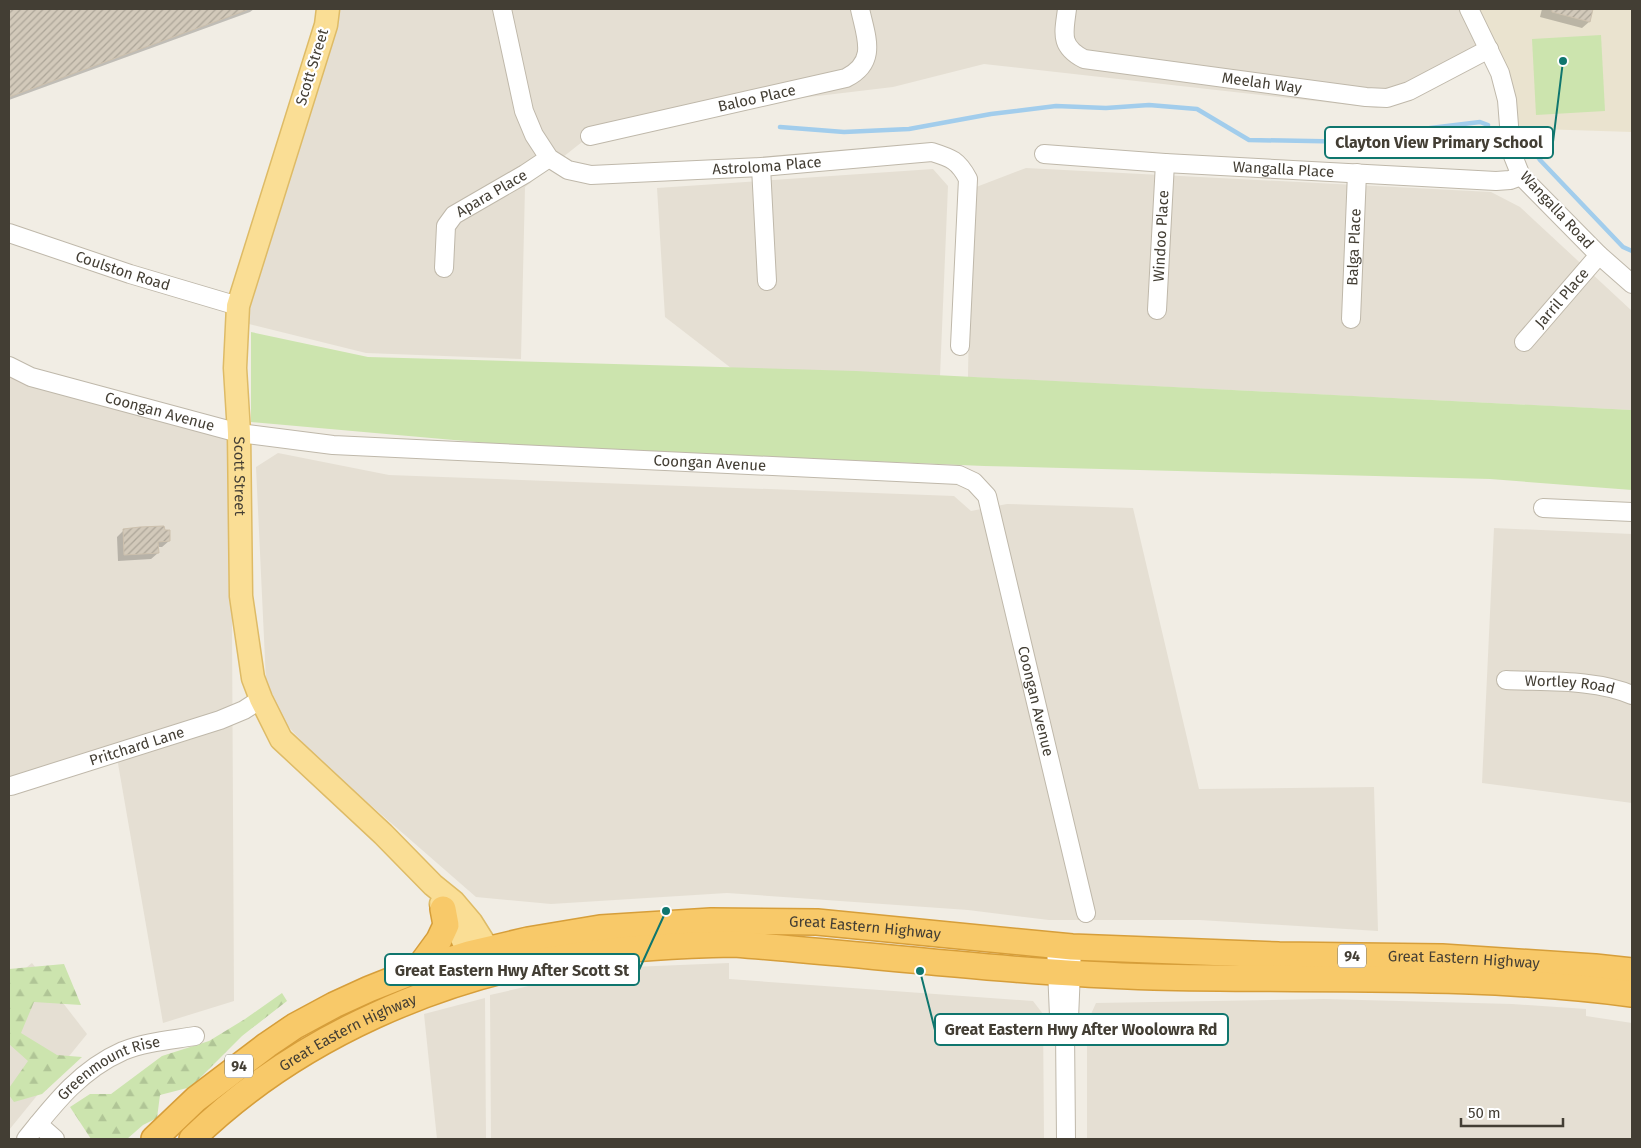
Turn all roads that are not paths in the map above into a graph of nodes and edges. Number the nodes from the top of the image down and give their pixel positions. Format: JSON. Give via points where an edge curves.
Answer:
{"nodes":[{"id":1,"x":328,"y":9,"type":"edge"},
{"id":2,"x":502,"y":9,"type":"edge"},
{"id":3,"x":860,"y":9,"type":"edge"},
{"id":4,"x":1067,"y":9,"type":"edge"},
{"id":5,"x":1469,"y":9,"type":"edge"},
{"id":6,"x":1489,"y":49,"type":"junction"},
{"id":7,"x":590,"y":136,"type":"dead end"},
{"id":8,"x":1044,"y":154,"type":"dead end"},
{"id":9,"x":549,"y":158,"type":"junction"},
{"id":10,"x":1165,"y":163,"type":"junction"},
{"id":11,"x":761,"y":167,"type":"junction"},
{"id":12,"x":1357,"y":173,"type":"junction"},
{"id":13,"x":1521,"y":176,"type":"junction"},
{"id":14,"x":9,"y":233,"type":"edge"},
{"id":15,"x":1599,"y":255,"type":"junction"},
{"id":16,"x":444,"y":268,"type":"dead end"},
{"id":17,"x":767,"y":281,"type":"dead end"},
{"id":18,"x":1632,"y":284,"type":"edge"},
{"id":19,"x":238,"y":306,"type":"junction"},
{"id":20,"x":1157,"y":310,"type":"dead end"},
{"id":21,"x":1351,"y":319,"type":"dead end"},
{"id":22,"x":1524,"y":342,"type":"dead end"},
{"id":23,"x":960,"y":346,"type":"dead end"},
{"id":24,"x":9,"y":367,"type":"edge"},
{"id":25,"x":239,"y":433,"type":"junction"},
{"id":26,"x":1543,"y":508,"type":"dead end"},
{"id":27,"x":1632,"y":512,"type":"edge"},
{"id":28,"x":1506,"y":680,"type":"dead end"},
{"id":29,"x":1632,"y":695,"type":"edge"},
{"id":30,"x":261,"y":699,"type":"junction"},
{"id":31,"x":11,"y":786,"type":"dead end"},
{"id":32,"x":434,"y":885,"type":"junction"},
{"id":33,"x":443,"y":909,"type":"junction"},
{"id":34,"x":1086,"y":912,"type":"dead end"},
{"id":35,"x":1064,"y":946,"type":"junction"},
{"id":36,"x":479,"y":952,"type":"junction"},
{"id":37,"x":417,"y":970,"type":"junction"},
{"id":38,"x":1632,"y":971,"type":"edge"},
{"id":39,"x":1064,"y":973,"type":"junction"},
{"id":40,"x":485,"y":976,"type":"junction"},
{"id":41,"x":1632,"y":994,"type":"edge"},
{"id":42,"x":195,"y":1036,"type":"dead end"},
{"id":43,"x":38,"y":1124,"type":"junction"},
{"id":44,"x":26,"y":1139,"type":"edge"},
{"id":45,"x":55,"y":1139,"type":"edge"},
{"id":46,"x":154,"y":1139,"type":"edge"},
{"id":47,"x":192,"y":1139,"type":"edge"},
{"id":48,"x":1066,"y":1139,"type":"edge"}],
"edges":[{"from":1,"to":19,"type":"main road","name":"Scott Street","via":[[326,25]]},
{"from":2,"to":9,"type":"street","name":"Astroloma Place","via":[[524,111]]},
{"from":3,"to":7,"type":"street","name":"Baloo Place","via":[[868,44],[867,55],[863,66],[846,78]]},
{"from":4,"to":6,"type":"street","name":"Meelah Way","via":[[1064,39],[1074,54],[1084,59],[1366,97],[1387,98],[1409,90]]},
{"from":5,"to":6,"type":"street","name":"Wangalla Road"},
{"from":6,"to":13,"type":"street","name":"Wangalla Road","via":[[1507,100],[1511,151]]},
{"from":8,"to":10,"type":"street","name":"Wangalla Place"},
{"from":9,"to":11,"type":"street","name":"Astroloma Place","via":[[568,170],[591,175]]},
{"from":9,"to":16,"type":"street","name":"Apara Place","via":[[454,215],[446,226]]},
{"from":10,"to":12,"type":"street","name":"Wangalla Place"},
{"from":10,"to":20,"type":"street","name":"Windoo Place"},
{"from":11,"to":17,"type":"street"},
{"from":11,"to":23,"type":"street","name":"Astroloma Place","via":[[932,152],[950,157],[961,166],[968,179]]},
{"from":12,"to":13,"type":"street","name":"Wangalla Place","via":[[1496,181]]},
{"from":12,"to":21,"type":"street","name":"Balga Place"},
{"from":13,"to":15,"type":"street","name":"Wangalla Road"},
{"from":14,"to":19,"type":"street","name":"Coulston Road"},
{"from":15,"to":18,"type":"street","name":"Wangalla Road"},
{"from":15,"to":22,"type":"street","name":"Jarril Place"},
{"from":19,"to":25,"type":"main road","name":"Scott Street","via":[[235,368]]},
{"from":24,"to":25,"type":"street","name":"Coongan Avenue","via":[[31,377]]},
{"from":25,"to":30,"type":"main road","name":"Scott Street","via":[[241,596],[254,678]]},
{"from":25,"to":34,"type":"street","name":"Coongan Avenue","via":[[334,445],[959,475],[974,482],[987,496]]},
{"from":26,"to":27,"type":"street"},
{"from":28,"to":29,"type":"street","name":"Wortley Road","via":[[1592,685]]},
{"from":30,"to":31,"type":"street","name":"Pritchard Lane","via":[[220,720]]},
{"from":30,"to":32,"type":"main road","name":"Scott Street","via":[[281,739]]},
{"from":32,"to":33,"type":"main road","name":"Scott Street"},
{"from":32,"to":36,"type":"main road","name":"Scott Street","via":[[466,915]]},
{"from":33,"to":36,"type":"main road","name":"Scott Street","via":[[462,936]]},
{"from":33,"to":37,"type":"highway","via":[[446,925],[440,940]]},
{"from":35,"to":36,"type":"highway","name":"Great Eastern Highway","number":"94","via":[[817,922],[711,921],[600,928]]},
{"from":35,"to":38,"type":"highway","name":"Great Eastern Highway","number":"94","via":[[1279,955],[1442,957]]},
{"from":35,"to":39,"type":"street"},
{"from":36,"to":37,"type":"highway","name":"Great Eastern Highway","number":"94"},
{"from":36,"to":40,"type":"main road","name":"Scott Street"},
{"from":37,"to":46,"type":"highway","name":"Great Eastern Highway","number":"94","via":[[334,1005],[295,1026],[196,1099]]},
{"from":39,"to":40,"type":"highway","name":"Great Eastern Highway","number":"94","via":[[734,944],[635,948],[586,954]]},
{"from":39,"to":41,"type":"highway","name":"Great Eastern Highway","number":"94","via":[[1536,984]]},
{"from":39,"to":48,"type":"street","via":[[1069,1019],[1065,1030]]},
{"from":40,"to":47,"type":"highway","name":"Great Eastern Highway","number":"94","via":[[412,1000],[310,1048],[238,1099]]},
{"from":42,"to":43,"type":"street","name":"Greenmount Rise","via":[[149,1043],[123,1051],[92,1069],[62,1094]]},
{"from":43,"to":44,"type":"street","name":"Greenmount Rise"},
{"from":43,"to":45,"type":"street"}]}
